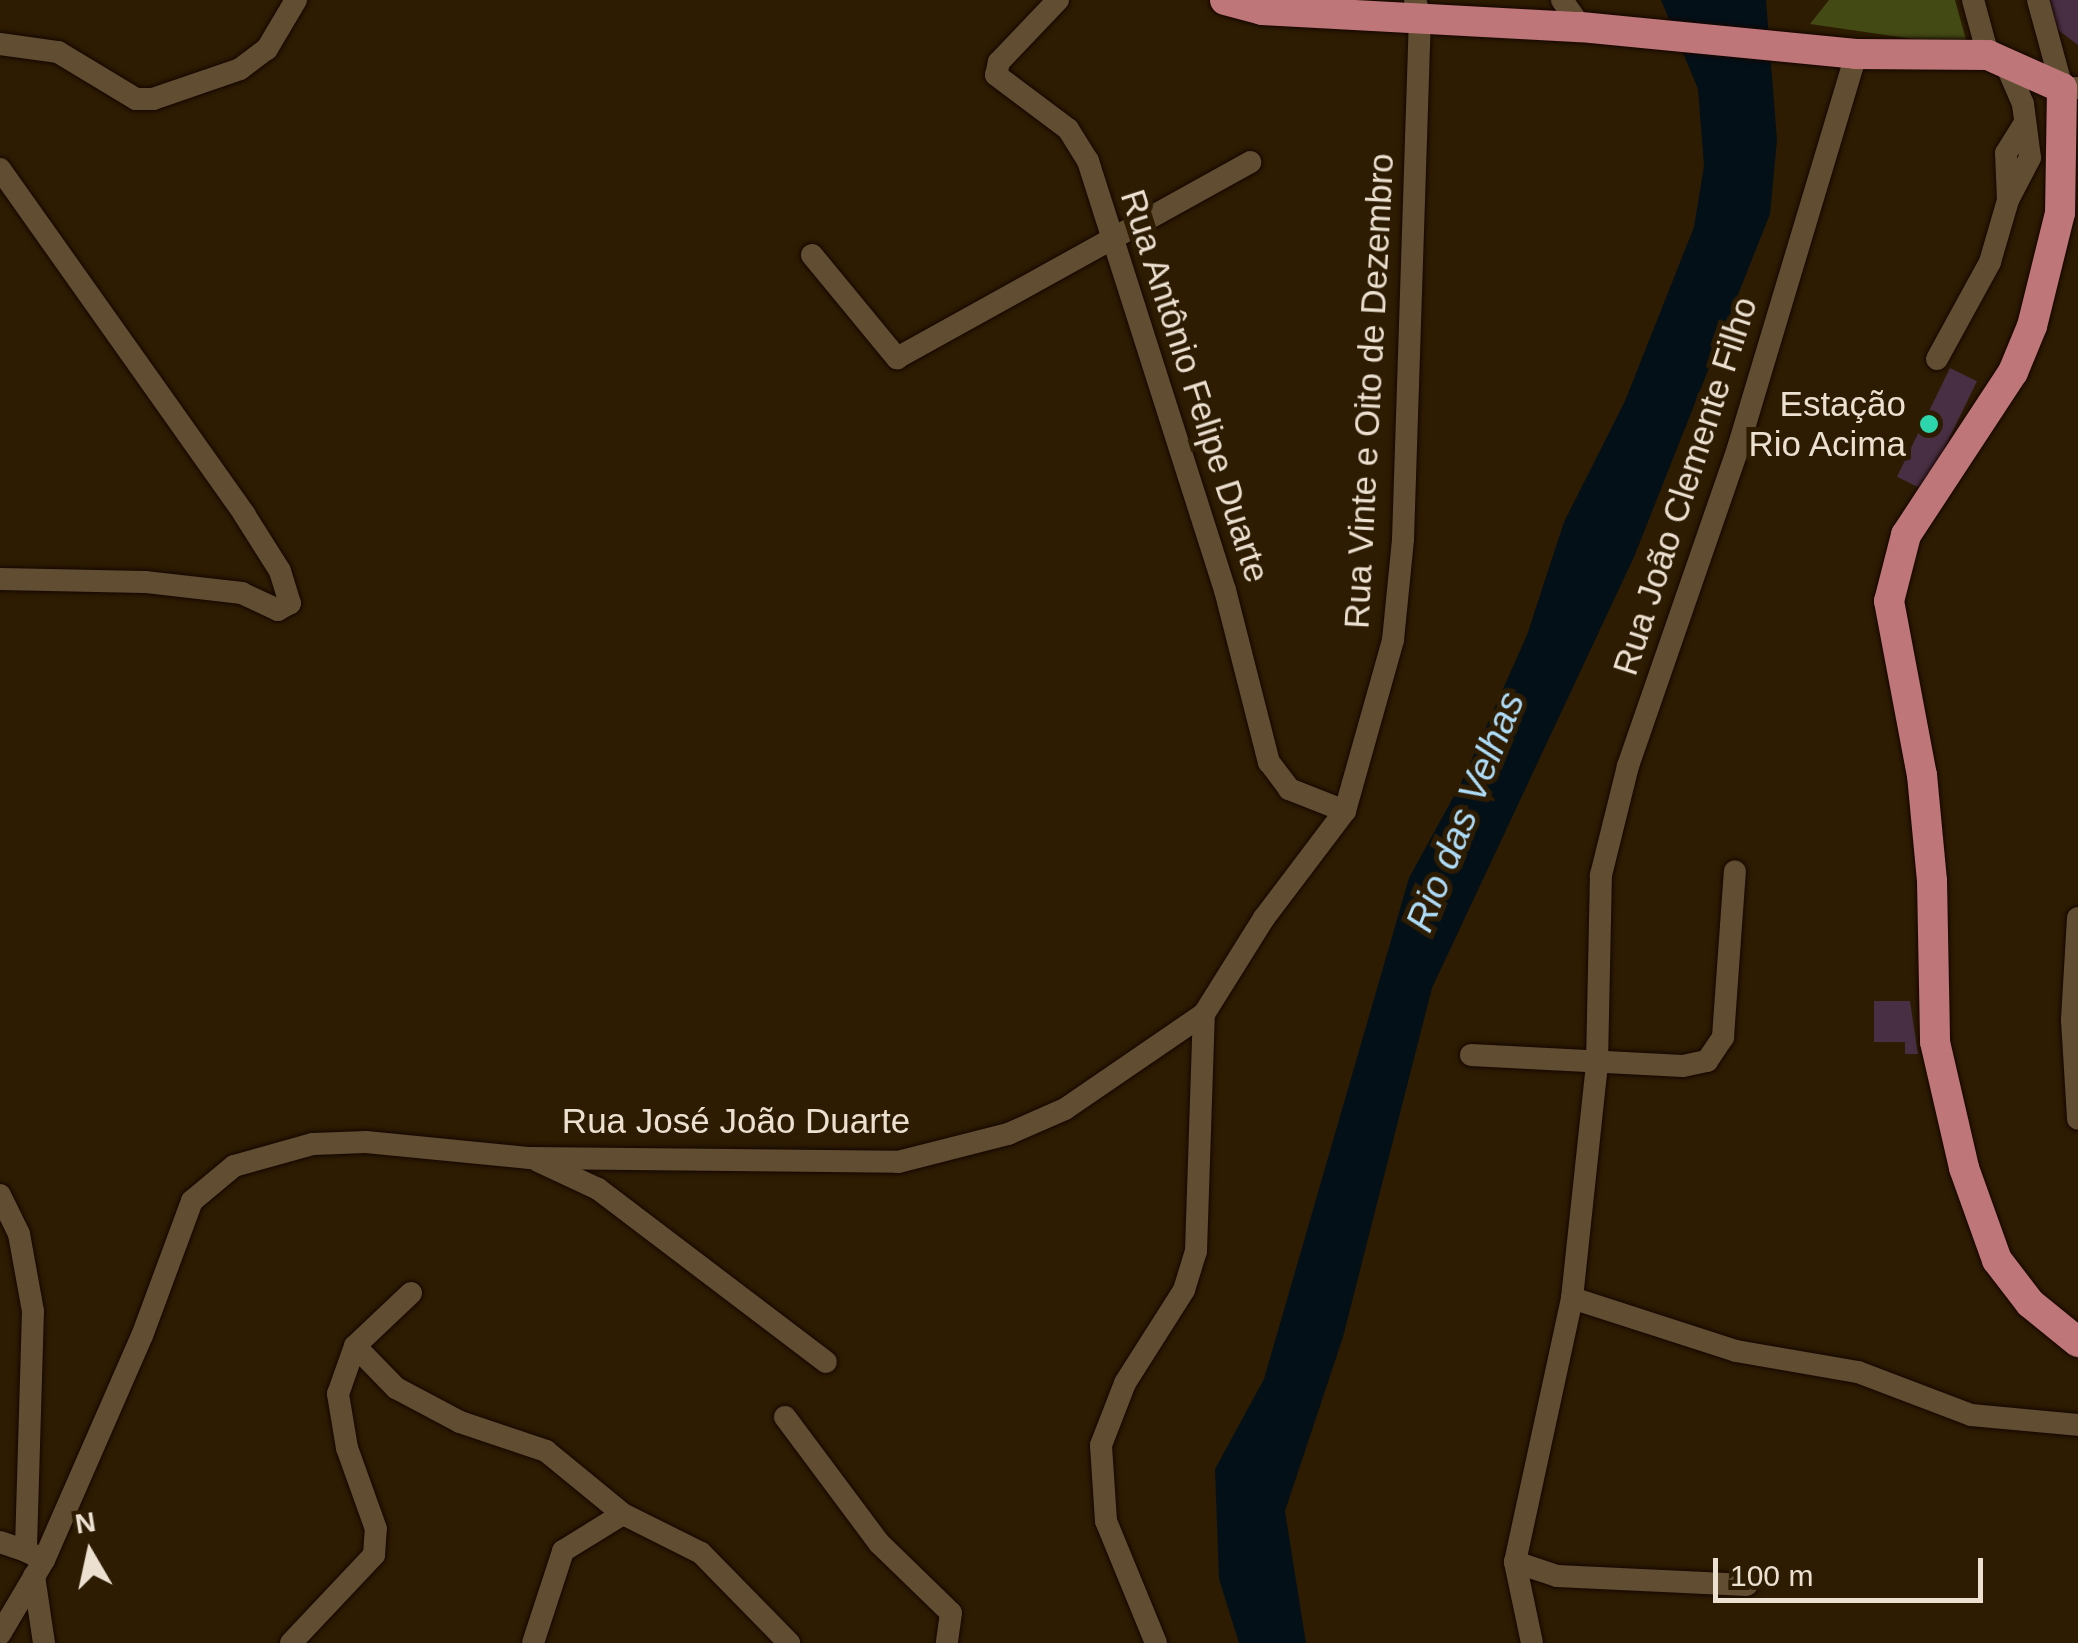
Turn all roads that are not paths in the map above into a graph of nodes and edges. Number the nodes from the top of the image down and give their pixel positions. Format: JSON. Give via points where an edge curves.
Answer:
{"nodes":[{"id":1,"x":296,"y":0,"type":"edge"},
{"id":2,"x":1058,"y":0,"type":"edge"},
{"id":3,"x":1225,"y":0,"type":"edge"},
{"id":4,"x":1562,"y":0,"type":"edge"},
{"id":5,"x":2038,"y":0,"type":"edge"},
{"id":6,"x":1980,"y":2,"type":"edge"},
{"id":7,"x":1418,"y":8,"type":"edge"},
{"id":8,"x":1581,"y":28,"type":"junction"},
{"id":9,"x":0,"y":44,"type":"edge"},
{"id":10,"x":1856,"y":54,"type":"junction"},
{"id":11,"x":1998,"y":61,"type":"junction"},
{"id":12,"x":2070,"y":88,"type":"edge"},
{"id":13,"x":1250,"y":162,"type":"dead end"},
{"id":14,"x":0,"y":169,"type":"edge"},
{"id":15,"x":1111,"y":242,"type":"junction"},
{"id":16,"x":812,"y":255,"type":"dead end"},
{"id":17,"x":1936,"y":359,"type":"dead end"},
{"id":18,"x":0,"y":580,"type":"edge"},
{"id":19,"x":1345,"y":811,"type":"junction"},
{"id":20,"x":1735,"y":871,"type":"dead end"},
{"id":21,"x":2078,"y":918,"type":"edge"},
{"id":22,"x":1204,"y":1014,"type":"junction"},
{"id":23,"x":1471,"y":1055,"type":"dead end"},
{"id":24,"x":1596,"y":1063,"type":"junction"},
{"id":25,"x":2078,"y":1119,"type":"edge"},
{"id":26,"x":530,"y":1158,"type":"junction"},
{"id":27,"x":0,"y":1196,"type":"edge"},
{"id":28,"x":411,"y":1293,"type":"dead end"},
{"id":29,"x":1572,"y":1298,"type":"junction"},
{"id":30,"x":2078,"y":1342,"type":"edge"},
{"id":31,"x":355,"y":1346,"type":"junction"},
{"id":32,"x":826,"y":1362,"type":"dead end"},
{"id":33,"x":786,"y":1418,"type":"dead end"},
{"id":34,"x":2078,"y":1425,"type":"edge"},
{"id":35,"x":623,"y":1514,"type":"junction"},
{"id":36,"x":0,"y":1542,"type":"edge"},
{"id":37,"x":34,"y":1562,"type":"junction"},
{"id":38,"x":1514,"y":1562,"type":"junction"},
{"id":39,"x":1557,"y":1576,"type":"junction"},
{"id":40,"x":1747,"y":1585,"type":"dead end"},
{"id":41,"x":1519,"y":1599,"type":"junction"},
{"id":42,"x":0,"y":1634,"type":"edge"},
{"id":43,"x":44,"y":1643,"type":"edge"},
{"id":44,"x":291,"y":1643,"type":"edge"},
{"id":45,"x":532,"y":1643,"type":"edge"},
{"id":46,"x":790,"y":1643,"type":"edge"},
{"id":47,"x":947,"y":1643,"type":"edge"},
{"id":48,"x":1156,"y":1643,"type":"edge"},
{"id":49,"x":1532,"y":1643,"type":"edge"}],
"edges":[{"from":1,"to":9,"type":"street","via":[[266,49],[240,69],[153,100],[136,98],[58,52]]},
{"from":2,"to":15,"type":"street","name":"Rua Antônio Felipe Duarte","via":[[995,72],[1078,140]]},
{"from":3,"to":7,"type":"main road","via":[[1262,10]]},
{"from":4,"to":8,"type":"street"},
{"from":5,"to":12,"type":"street"},
{"from":6,"to":11,"type":"street"},
{"from":7,"to":8,"type":"main road"},
{"from":7,"to":19,"type":"street","name":"Rua Vinte e Oito de Dezembro","via":[[1400,600]]},
{"from":8,"to":10,"type":"main road"},
{"from":10,"to":11,"type":"main road"},
{"from":10,"to":24,"type":"street","name":"Rua João Clemente Filho","via":[[1738,448],[1613,818],[1601,875]]},
{"from":11,"to":12,"type":"main road"},
{"from":11,"to":17,"type":"street","via":[[2023,104],[2023,126],[2006,152],[2008,200],[1990,262]]},
{"from":12,"to":30,"type":"main road","via":[[2060,213],[2032,326],[2013,372],[1906,535],[1889,601],[1922,775],[1935,1042],[1964,1168],[1997,1260],[2030,1303]]},
{"from":13,"to":15,"type":"street"},
{"from":14,"to":18,"type":"street","via":[[244,514],[280,571],[290,603],[278,610],[242,593],[145,582]]},
{"from":15,"to":16,"type":"street","via":[[897,358]]},
{"from":15,"to":19,"type":"street","name":"Rua Antônio Felipe Duarte","via":[[1224,590],[1269,762],[1289,789]]},
{"from":19,"to":22,"type":"street","name":"Rua Vinte e Oito de Dezembro","via":[[1264,918]]},
{"from":20,"to":24,"type":"street","via":[[1723,1037],[1714,1056],[1683,1066]]},
{"from":21,"to":25,"type":"street","via":[[2072,1020]]},
{"from":22,"to":26,"type":"street","name":"Rua José João Duarte","via":[[1065,1109],[1008,1134],[898,1162]]},
{"from":22,"to":48,"type":"street","via":[[1196,1250],[1184,1290],[1107,1418],[1099,1463],[1106,1521]]},
{"from":23,"to":24,"type":"street"},
{"from":24,"to":29,"type":"street","name":"Rua João Clemente Filho"},
{"from":26,"to":32,"type":"street","name":"Rua José João Duarte","via":[[598,1189]]},
{"from":26,"to":37,"type":"street","name":"Rua José João Duarte","via":[[313,1144],[268,1152],[212,1182],[192,1201],[142,1336]]},
{"from":27,"to":37,"type":"street","via":[[19,1234],[33,1311]]},
{"from":28,"to":31,"type":"street"},
{"from":29,"to":34,"type":"street","via":[[1736,1352],[1858,1372],[1971,1416]]},
{"from":29,"to":38,"type":"street","name":"Rua João Clemente Filho"},
{"from":31,"to":35,"type":"street","via":[[409,1396],[460,1422],[546,1451]]},
{"from":31,"to":44,"type":"street","via":[[338,1394],[347,1448],[376,1529],[374,1555]]},
{"from":33,"to":47,"type":"street","via":[[878,1543],[950,1612]]},
{"from":35,"to":45,"type":"street","via":[[558,1560]]},
{"from":35,"to":46,"type":"street","via":[[700,1553]]},
{"from":36,"to":37,"type":"street"},
{"from":37,"to":42,"type":"street","name":"Rua José João Duarte"},
{"from":37,"to":43,"type":"street"},
{"from":38,"to":39,"type":"street"},
{"from":38,"to":41,"type":"street","name":"Rua João Clemente Filho"},
{"from":39,"to":40,"type":"street"},
{"from":39,"to":41,"type":"street"},
{"from":41,"to":49,"type":"street","name":"Rua João Clemente Filho"}]}
